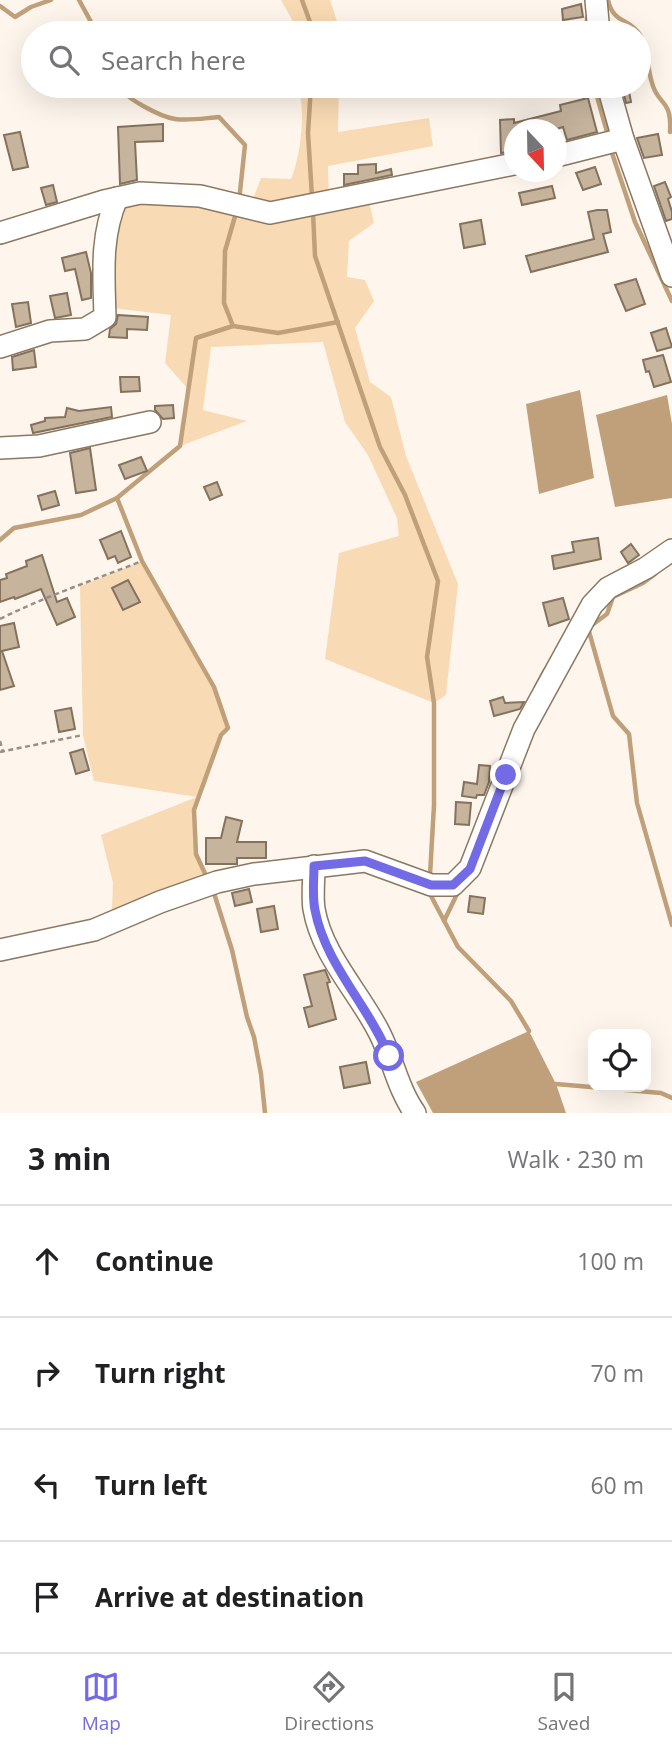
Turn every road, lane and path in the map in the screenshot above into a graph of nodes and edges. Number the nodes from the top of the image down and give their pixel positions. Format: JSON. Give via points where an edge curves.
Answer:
{"nodes":[{"id":1,"x":596,"y":0,"type":"edge"},
{"id":2,"x":597,"y":21,"type":"edge"},
{"id":3,"x":611,"y":98,"type":"edge"},
{"id":4,"x":623,"y":139,"type":"junction"},
{"id":5,"x":567,"y":153,"type":"edge"},
{"id":6,"x":504,"y":166,"type":"edge"},
{"id":7,"x":117,"y":198,"type":"junction"},
{"id":8,"x":0,"y":233,"type":"edge"},
{"id":9,"x":672,"y":276,"type":"edge"},
{"id":10,"x":0,"y":347,"type":"edge"},
{"id":11,"x":150,"y":422,"type":"dead end"},
{"id":12,"x":0,"y":449,"type":"edge"},
{"id":13,"x":672,"y":550,"type":"edge"},
{"id":14,"x":142,"y":561,"type":"dead end"},
{"id":15,"x":0,"y":619,"type":"edge"},
{"id":16,"x":83,"y":735,"type":"dead end"},
{"id":17,"x":0,"y":741,"type":"edge"},
{"id":18,"x":1,"y":752,"type":"edge"},
{"id":19,"x":314,"y":866,"type":"junction"},
{"id":20,"x":0,"y":950,"type":"edge"},
{"id":21,"x":415,"y":1113,"type":"edge"}],
"edges":[{"from":1,"to":2,"type":"street"},
{"from":3,"to":4,"type":"street"},
{"from":4,"to":5,"type":"street"},
{"from":4,"to":9,"type":"street"},
{"from":6,"to":7,"type":"street","via":[[270,213],[200,196],[140,193]]},
{"from":7,"to":8,"type":"street"},
{"from":7,"to":10,"type":"street","via":[[104,245],[105,317],[85,329],[50,331]]},
{"from":11,"to":12,"type":"street","via":[[38,446]]},
{"from":13,"to":19,"type":"street","via":[[608,588],[592,606],[524,729],[470,869],[453,885],[431,885],[365,861]]},
{"from":14,"to":15,"type":"path"},
{"from":16,"to":18,"type":"path"},
{"from":17,"to":18,"type":"path"},
{"from":19,"to":20,"type":"street","via":[[216,882],[94,930]]},
{"from":19,"to":21,"type":"street","via":[[314,909],[322,932],[380,1034]]}]}
